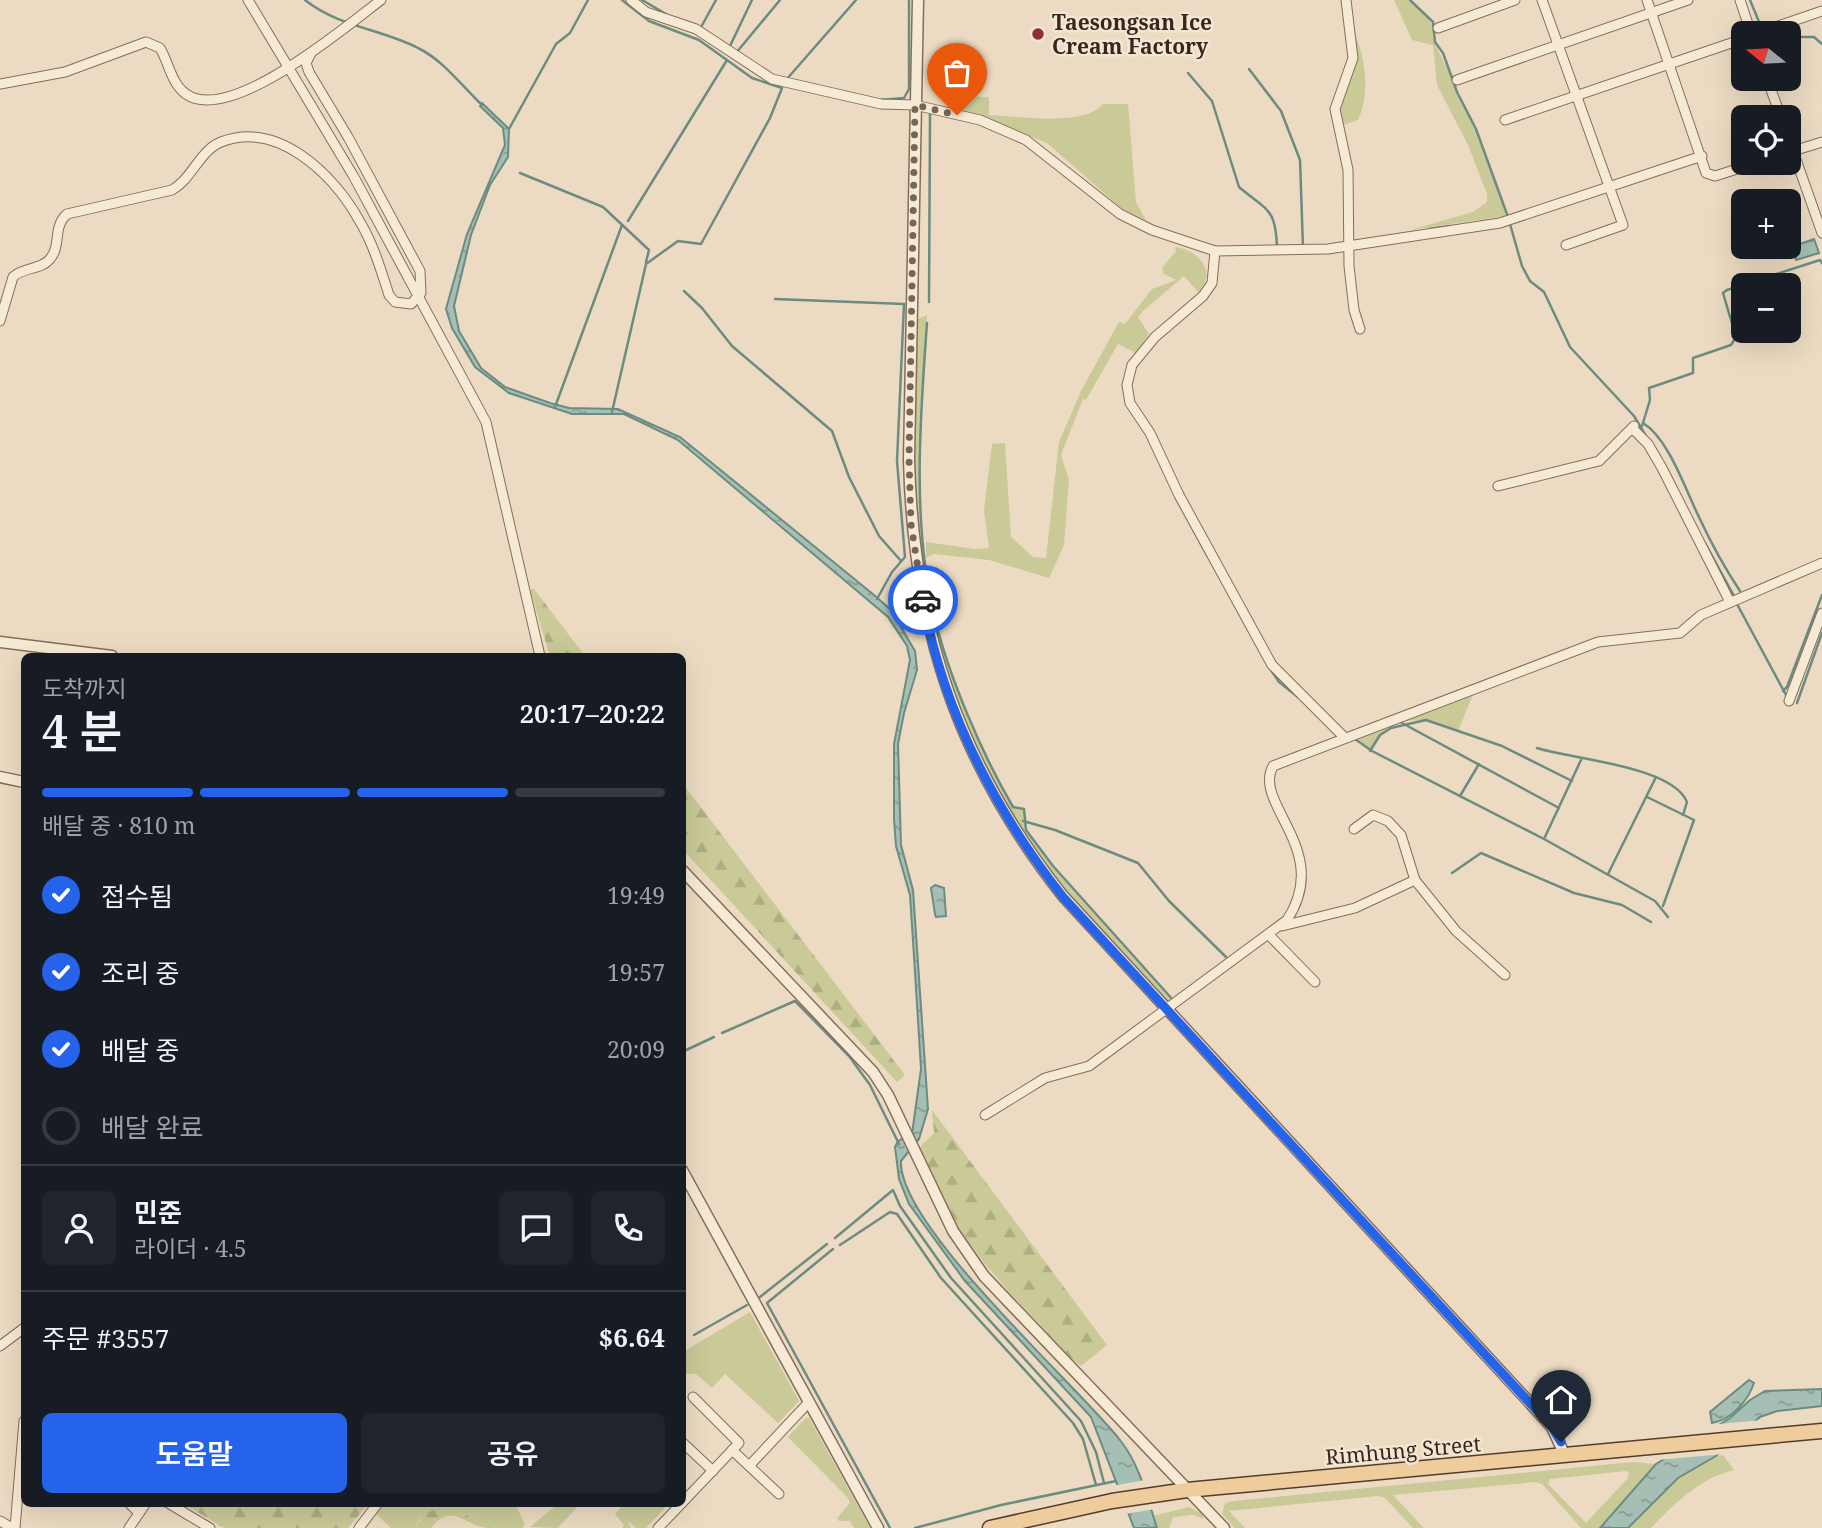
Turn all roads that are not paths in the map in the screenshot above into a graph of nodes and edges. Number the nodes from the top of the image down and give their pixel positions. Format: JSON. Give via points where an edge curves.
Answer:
{"nodes":[{"id":1,"x":248,"y":0,"type":"edge"},
{"id":2,"x":381,"y":0,"type":"edge"},
{"id":3,"x":631,"y":0,"type":"edge"},
{"id":4,"x":918,"y":0,"type":"edge"},
{"id":5,"x":1346,"y":0,"type":"edge"},
{"id":6,"x":1516,"y":0,"type":"edge"},
{"id":7,"x":1542,"y":0,"type":"edge"},
{"id":8,"x":1647,"y":0,"type":"edge"},
{"id":9,"x":1688,"y":0,"type":"edge"},
{"id":10,"x":1740,"y":0,"type":"edge"},
{"id":11,"x":1822,"y":11,"type":"edge"},
{"id":12,"x":1651,"y":13,"type":"junction"},
{"id":13,"x":1747,"y":21,"type":"edge"},
{"id":14,"x":1793,"y":21,"type":"edge"},
{"id":15,"x":1438,"y":28,"type":"dead end"},
{"id":16,"x":1731,"y":43,"type":"edge"},
{"id":17,"x":1558,"y":44,"type":"junction"},
{"id":18,"x":311,"y":53,"type":"junction"},
{"id":19,"x":288,"y":65,"type":"junction"},
{"id":20,"x":1668,"y":66,"type":"junction"},
{"id":21,"x":1457,"y":80,"type":"dead end"},
{"id":22,"x":0,"y":84,"type":"edge"},
{"id":23,"x":1576,"y":96,"type":"junction"},
{"id":24,"x":915,"y":105,"type":"junction"},
{"id":25,"x":1505,"y":120,"type":"dead end"},
{"id":26,"x":1822,"y":142,"type":"edge"},
{"id":27,"x":1801,"y":149,"type":"edge"},
{"id":28,"x":1702,"y":156,"type":"junction"},
{"id":29,"x":1731,"y":171,"type":"edge"},
{"id":30,"x":1800,"y":175,"type":"edge"},
{"id":31,"x":1608,"y":189,"type":"junction"},
{"id":32,"x":1822,"y":233,"type":"edge"},
{"id":33,"x":1566,"y":245,"type":"dead end"},
{"id":34,"x":1349,"y":246,"type":"junction"},
{"id":35,"x":1215,"y":251,"type":"junction"},
{"id":36,"x":418,"y":298,"type":"junction"},
{"id":37,"x":0,"y":321,"type":"edge"},
{"id":38,"x":1360,"y":329,"type":"dead end"},
{"id":39,"x":1498,"y":486,"type":"dead end"},
{"id":40,"x":1822,"y":563,"type":"edge"},
{"id":41,"x":1730,"y":602,"type":"junction"},
{"id":42,"x":1822,"y":612,"type":"edge"},
{"id":43,"x":0,"y":642,"type":"edge"},
{"id":44,"x":88,"y":653,"type":"edge"},
{"id":45,"x":539,"y":653,"type":"edge"},
{"id":46,"x":1789,"y":701,"type":"dead end"},
{"id":47,"x":1344,"y":737,"type":"junction"},
{"id":48,"x":0,"y":777,"type":"edge"},
{"id":49,"x":21,"y":781,"type":"edge"},
{"id":50,"x":1354,"y":829,"type":"dead end"},
{"id":51,"x":686,"y":874,"type":"edge"},
{"id":52,"x":1415,"y":880,"type":"junction"},
{"id":53,"x":1280,"y":926,"type":"junction"},
{"id":54,"x":1269,"y":935,"type":"junction"},
{"id":55,"x":1505,"y":975,"type":"dead end"},
{"id":56,"x":1315,"y":982,"type":"dead end"},
{"id":57,"x":1166,"y":1010,"type":"junction"},
{"id":58,"x":985,"y":1115,"type":"dead end"},
{"id":59,"x":686,"y":1177,"type":"edge"},
{"id":60,"x":21,"y":1330,"type":"edge"},
{"id":61,"x":0,"y":1346,"type":"edge"},
{"id":62,"x":693,"y":1397,"type":"dead end"},
{"id":63,"x":809,"y":1402,"type":"junction"},
{"id":64,"x":1822,"y":1431,"type":"edge"},
{"id":65,"x":686,"y":1448,"type":"edge"},
{"id":66,"x":21,"y":1450,"type":"edge"},
{"id":67,"x":732,"y":1450,"type":"junction"},
{"id":68,"x":1565,"y":1456,"type":"junction"},
{"id":69,"x":749,"y":1466,"type":"junction"},
{"id":70,"x":713,"y":1471,"type":"junction"},
{"id":71,"x":1187,"y":1490,"type":"junction"},
{"id":72,"x":779,"y":1494,"type":"dead end"},
{"id":73,"x":686,"y":1496,"type":"edge"},
{"id":74,"x":133,"y":1507,"type":"edge"},
{"id":75,"x":143,"y":1507,"type":"edge"},
{"id":76,"x":175,"y":1507,"type":"edge"},
{"id":77,"x":375,"y":1507,"type":"edge"},
{"id":78,"x":675,"y":1507,"type":"edge"},
{"id":79,"x":139,"y":1513,"type":"junction"},
{"id":80,"x":0,"y":1521,"type":"edge"},
{"id":81,"x":13,"y":1528,"type":"edge"},
{"id":82,"x":129,"y":1528,"type":"edge"},
{"id":83,"x":210,"y":1528,"type":"edge"},
{"id":84,"x":359,"y":1528,"type":"edge"},
{"id":85,"x":658,"y":1528,"type":"edge"},
{"id":86,"x":878,"y":1528,"type":"edge"},
{"id":87,"x":990,"y":1528,"type":"edge"},
{"id":88,"x":1224,"y":1528,"type":"edge"}],
"edges":[{"from":1,"to":19,"type":"street"},
{"from":2,"to":18,"type":"street"},
{"from":3,"to":24,"type":"street","via":[[646,12],[706,35],[761,75],[881,104]]},
{"from":4,"to":24,"type":"street"},
{"from":5,"to":34,"type":"street","via":[[1353,58],[1335,109],[1348,170]]},
{"from":6,"to":15,"type":"street"},
{"from":7,"to":17,"type":"street"},
{"from":8,"to":12,"type":"street"},
{"from":9,"to":12,"type":"street"},
{"from":10,"to":13,"type":"street"},
{"from":11,"to":14,"type":"street"},
{"from":12,"to":17,"type":"street"},
{"from":12,"to":20,"type":"street"},
{"from":16,"to":20,"type":"street"},
{"from":17,"to":21,"type":"street"},
{"from":17,"to":23,"type":"street"},
{"from":18,"to":19,"type":"street"},
{"from":18,"to":36,"type":"street","via":[[306,63],[318,91],[348,136],[420,271],[423,283]]},
{"from":19,"to":22,"type":"street","via":[[256,88],[204,101],[179,88],[160,48],[146,42],[65,72]]},
{"from":19,"to":36,"type":"street"},
{"from":20,"to":23,"type":"street"},
{"from":20,"to":28,"type":"street"},
{"from":23,"to":25,"type":"street"},
{"from":23,"to":31,"type":"street"},
{"from":24,"to":35,"type":"street","via":[[980,120],[1035,144],[1120,214]]},
{"from":24,"to":57,"type":"street","via":[[911,524],[939,665],[977,766],[1014,831],[1063,897]]},
{"from":26,"to":27,"type":"street"},
{"from":28,"to":29,"type":"street","via":[[1706,173],[1715,176]]},
{"from":28,"to":31,"type":"street"},
{"from":30,"to":32,"type":"street"},
{"from":31,"to":33,"type":"street","via":[[1623,225]]},
{"from":31,"to":34,"type":"street","via":[[1500,223]]},
{"from":34,"to":35,"type":"street"},
{"from":34,"to":38,"type":"street","via":[[1353,310]]},
{"from":35,"to":47,"type":"street","via":[[1212,284],[1132,365],[1127,385],[1130,403],[1272,665]]},
{"from":36,"to":37,"type":"street","via":[[402,305],[389,295],[359,219],[326,175],[291,149],[253,135],[218,143],[184,183],[172,190],[67,214],[57,229],[50,259],[13,276]]},
{"from":36,"to":45,"type":"street","via":[[486,422]]},
{"from":39,"to":41,"type":"street","via":[[1599,461],[1634,427],[1662,468]]},
{"from":40,"to":41,"type":"street"},
{"from":41,"to":47,"type":"street","via":[[1701,615],[1679,633],[1598,642]]},
{"from":42,"to":46,"type":"street"},
{"from":43,"to":44,"type":"street"},
{"from":47,"to":53,"type":"street","via":[[1283,760],[1269,774],[1303,869],[1299,898]]},
{"from":48,"to":49,"type":"street"},
{"from":50,"to":52,"type":"street","via":[[1373,815],[1388,821],[1401,835]]},
{"from":51,"to":71,"type":"street","via":[[853,1048],[888,1095],[953,1231],[984,1276]]},
{"from":52,"to":53,"type":"street","via":[[1355,908]]},
{"from":52,"to":55,"type":"street","via":[[1456,931]]},
{"from":53,"to":54,"type":"street"},
{"from":54,"to":56,"type":"street"},
{"from":54,"to":57,"type":"street"},
{"from":57,"to":58,"type":"street","via":[[1089,1066],[1045,1078]]},
{"from":57,"to":68,"type":"street","via":[[1552,1427]]},
{"from":59,"to":63,"type":"street"},
{"from":60,"to":61,"type":"street"},
{"from":62,"to":67,"type":"street","via":[[740,1443]]},
{"from":63,"to":69,"type":"street"},
{"from":63,"to":86,"type":"street"},
{"from":64,"to":68,"type":"main road","name":"Rimhung Street"},
{"from":65,"to":70,"type":"street"},
{"from":66,"to":81,"type":"street"},
{"from":67,"to":69,"type":"street"},
{"from":67,"to":70,"type":"street"},
{"from":68,"to":71,"type":"main road","name":"Rimhung Street"},
{"from":69,"to":72,"type":"street"},
{"from":70,"to":73,"type":"street"},
{"from":71,"to":87,"type":"main road","name":"Rimhung Street"},
{"from":71,"to":88,"type":"street"},
{"from":74,"to":79,"type":"street"},
{"from":75,"to":79,"type":"street"},
{"from":76,"to":83,"type":"street"},
{"from":77,"to":84,"type":"street"},
{"from":78,"to":85,"type":"street"},
{"from":79,"to":82,"type":"street"},
{"from":80,"to":81,"type":"street"}]}
